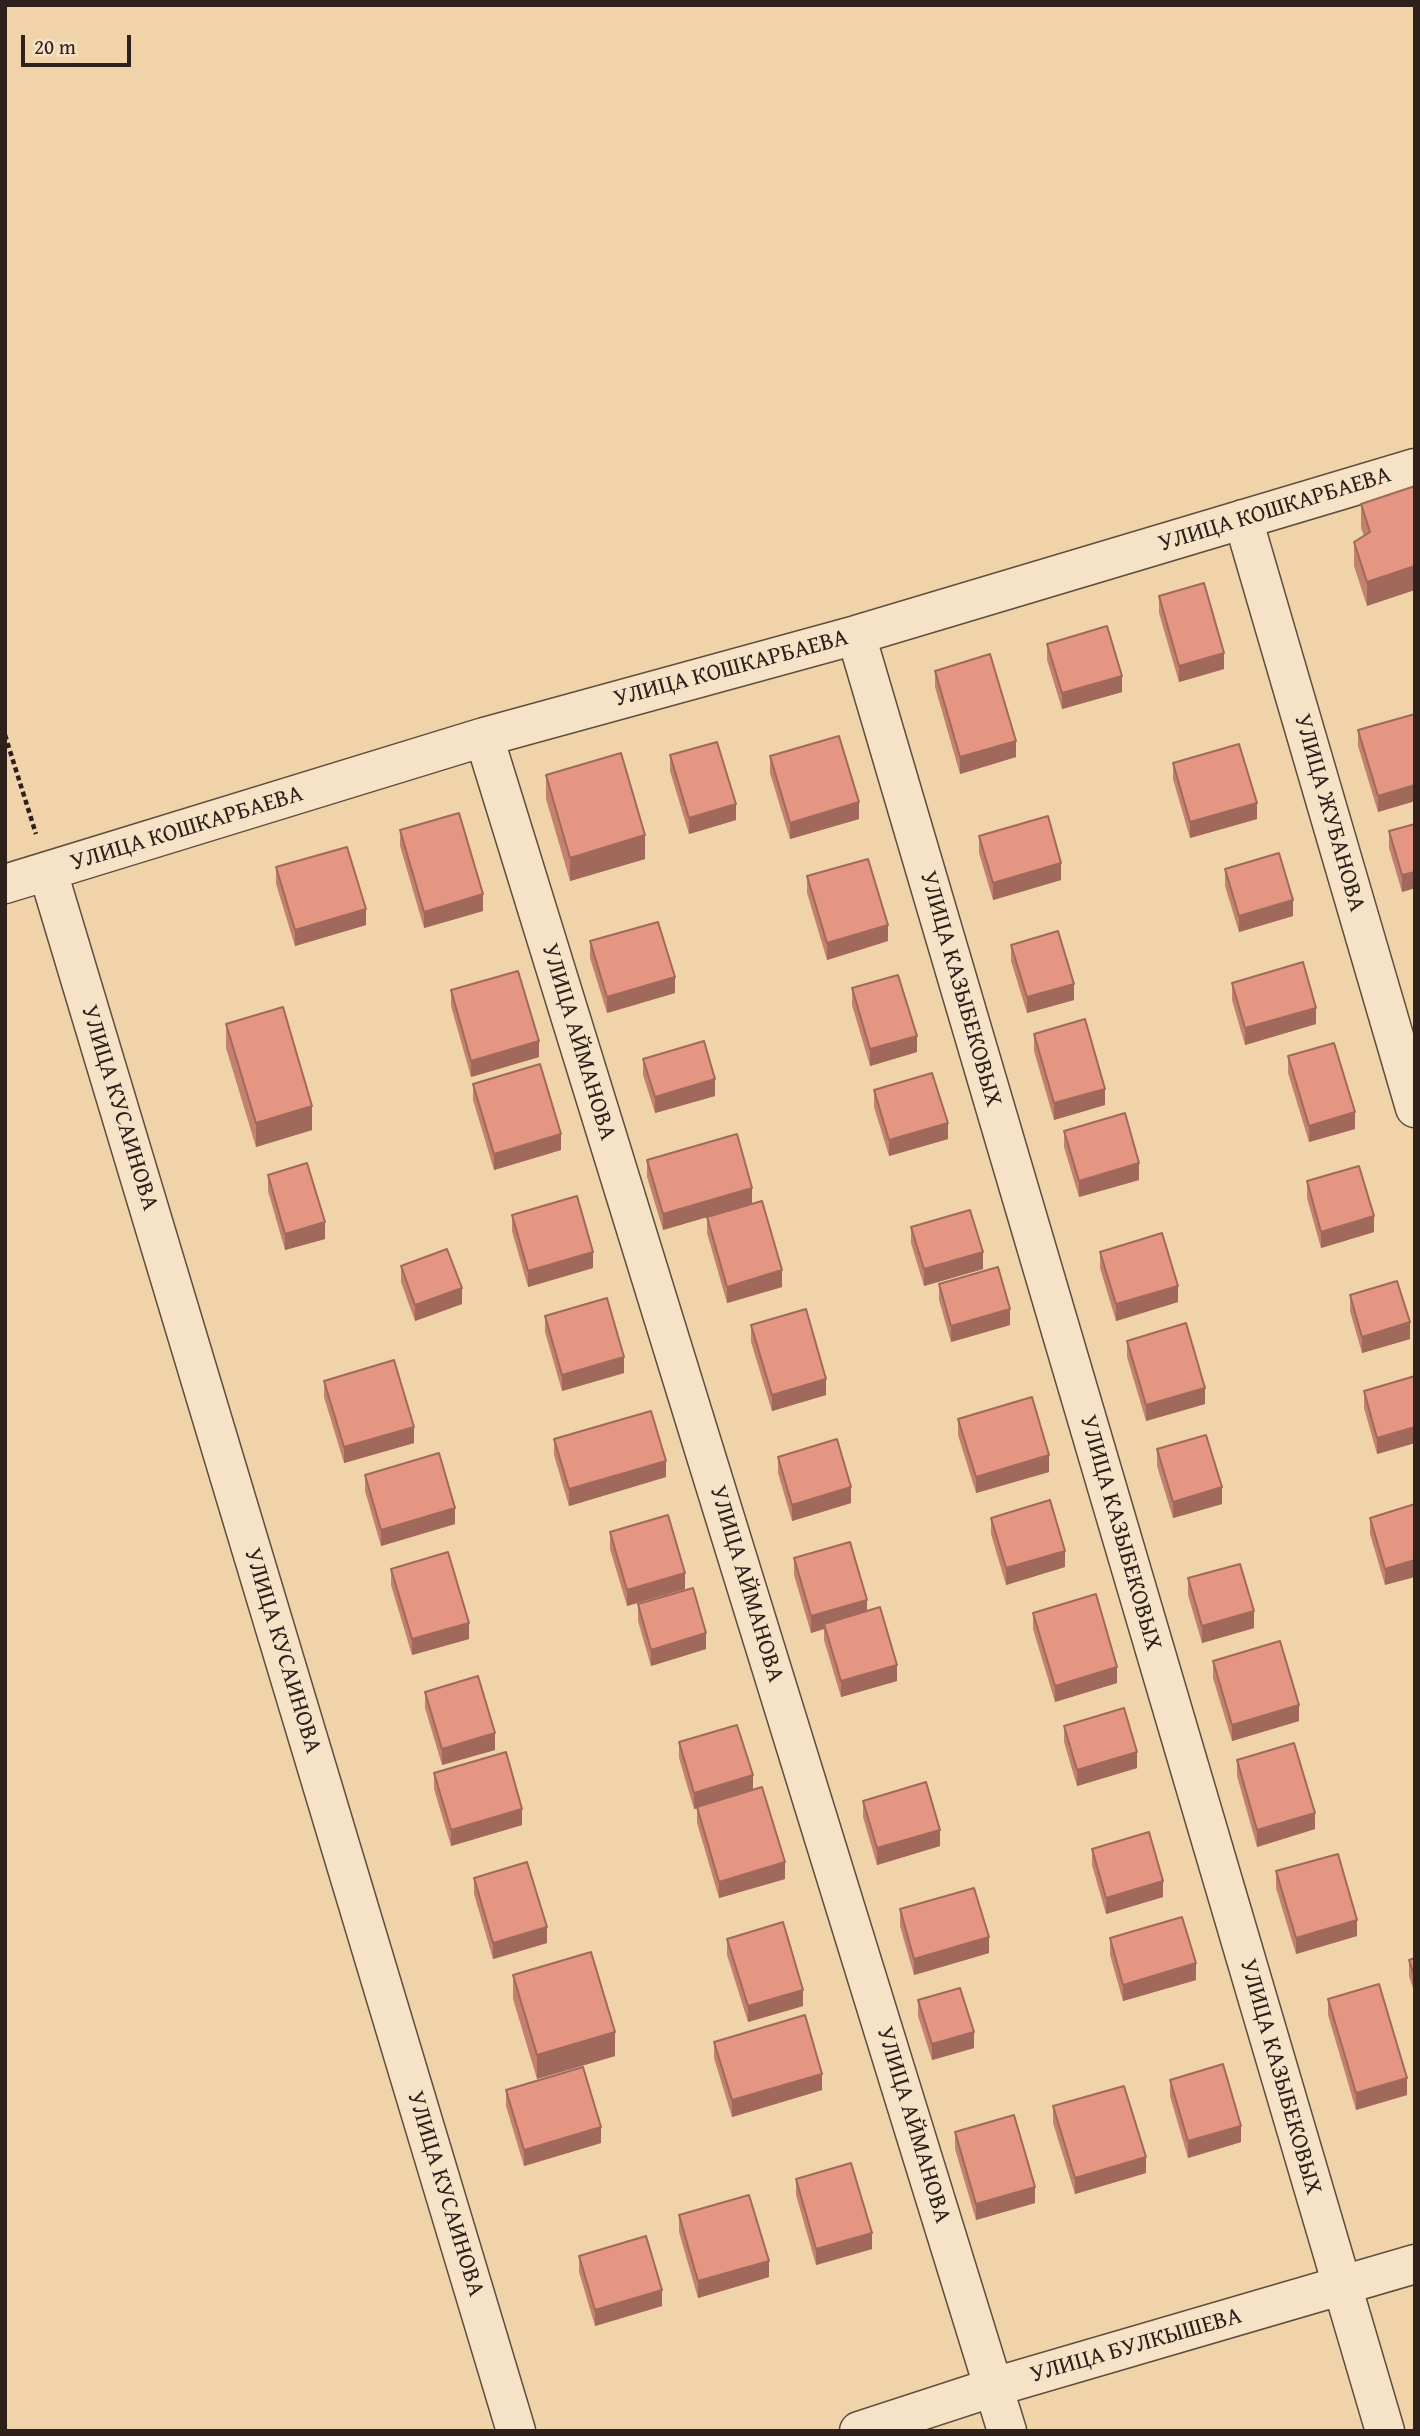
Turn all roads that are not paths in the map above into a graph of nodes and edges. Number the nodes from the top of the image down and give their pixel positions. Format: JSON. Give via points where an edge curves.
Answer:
{"nodes":[{"id":1,"x":1415,"y":468,"type":"edge"},
{"id":2,"x":1243,"y":519,"type":"junction"},
{"id":3,"x":856,"y":635,"type":"junction"},
{"id":4,"x":484,"y":737,"type":"junction"},
{"id":5,"x":48,"y":872,"type":"junction"},
{"id":6,"x":5,"y":884,"type":"edge"},
{"id":7,"x":1415,"y":1108,"type":"edge"},
{"id":8,"x":1415,"y":2264,"type":"edge"},
{"id":9,"x":1341,"y":2286,"type":"junction"},
{"id":10,"x":994,"y":2387,"type":"junction"},
{"id":11,"x":516,"y":2431,"type":"edge"},
{"id":12,"x":859,"y":2431,"type":"edge"},
{"id":13,"x":1007,"y":2431,"type":"edge"},
{"id":14,"x":1385,"y":2431,"type":"edge"}],
"edges":[{"from":1,"to":2,"type":"street","name":"УЛИЦА КОШКАРБАЕВА"},
{"from":2,"to":3,"type":"street","name":"УЛИЦА КОШКАРБАЕВА"},
{"from":2,"to":7,"type":"street","name":"УЛИЦА ЖУБАНОВА"},
{"from":3,"to":4,"type":"street","name":"УЛИЦА КОШКАРБАЕВА"},
{"from":3,"to":9,"type":"street","name":"УЛИЦА КАЗЫБЕКОВЫХ"},
{"from":4,"to":5,"type":"street","name":"УЛИЦА КОШКАРБАЕВА"},
{"from":4,"to":10,"type":"street","name":"УЛИЦА АЙМАНОВА"},
{"from":5,"to":6,"type":"street","name":"УЛИЦА КОШКАРБАЕВА"},
{"from":5,"to":11,"type":"street","name":"УЛИЦА КУСАИНОВА"},
{"from":8,"to":9,"type":"street","name":"УЛИЦА БУЛКЫШЕВА"},
{"from":9,"to":10,"type":"street","name":"УЛИЦА БУЛКЫШЕВА"},
{"from":9,"to":14,"type":"street","name":"УЛИЦА КАЗЫБЕКОВЫХ"},
{"from":10,"to":12,"type":"street","name":"УЛИЦА БУЛКЫШЕВА"},
{"from":10,"to":13,"type":"street","name":"УЛИЦА АЙМАНОВА"}]}
